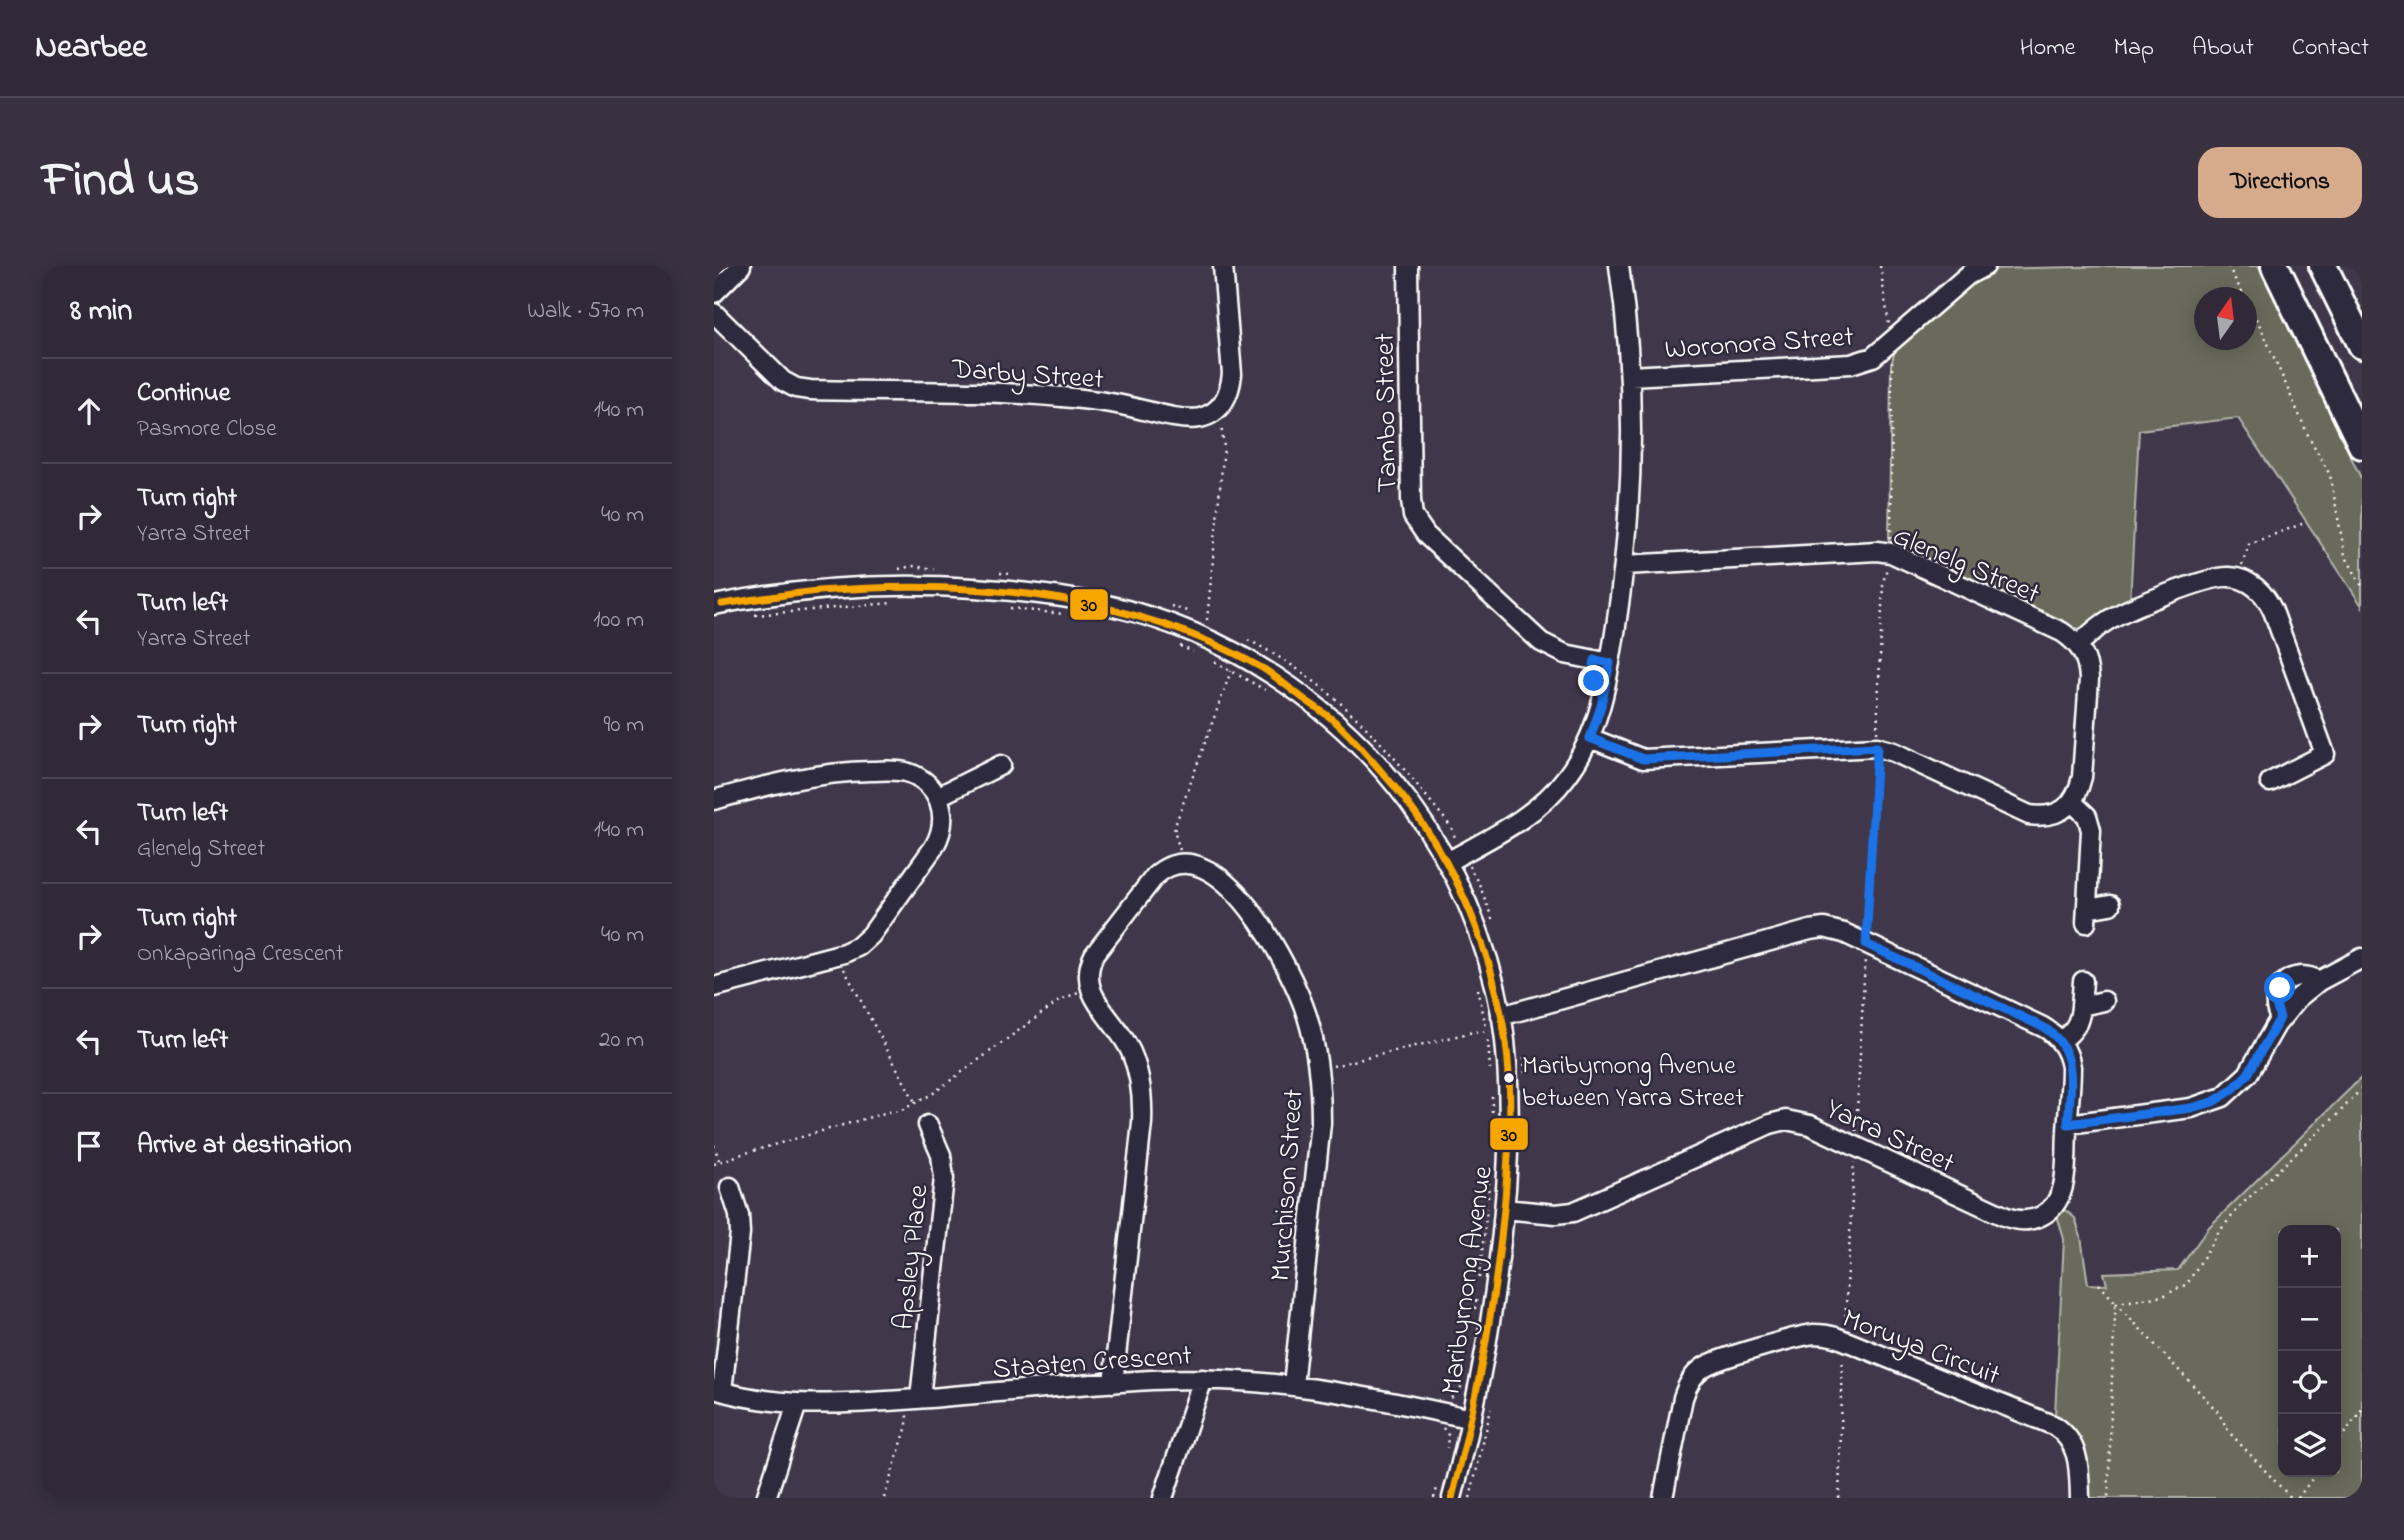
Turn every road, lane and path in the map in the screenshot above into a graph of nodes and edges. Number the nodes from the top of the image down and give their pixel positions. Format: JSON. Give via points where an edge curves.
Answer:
{"nodes":[{"id":1,"x":741,"y":266,"type":"edge"},
{"id":2,"x":1223,"y":266,"type":"edge"},
{"id":3,"x":1408,"y":266,"type":"edge"},
{"id":4,"x":1619,"y":266,"type":"edge"},
{"id":5,"x":1880,"y":266,"type":"edge"},
{"id":6,"x":1985,"y":266,"type":"edge"},
{"id":7,"x":2228,"y":266,"type":"edge"},
{"id":8,"x":2275,"y":266,"type":"edge"},
{"id":9,"x":2323,"y":266,"type":"edge"},
{"id":10,"x":2239,"y":287,"type":"edge"},
{"id":11,"x":714,"y":293,"type":"edge"},
{"id":12,"x":714,"y":313,"type":"edge"},
{"id":13,"x":2257,"y":319,"type":"edge"},
{"id":14,"x":1892,"y":342,"type":"junction"},
{"id":15,"x":2362,"y":345,"type":"edge"},
{"id":16,"x":1630,"y":376,"type":"junction"},
{"id":17,"x":1214,"y":412,"type":"junction"},
{"id":18,"x":2362,"y":445,"type":"edge"},
{"id":19,"x":2307,"y":522,"type":"dead end"},
{"id":20,"x":1891,"y":553,"type":"junction"},
{"id":21,"x":1625,"y":565,"type":"junction"},
{"id":22,"x":895,"y":570,"type":"dead end"},
{"id":23,"x":935,"y":570,"type":"dead end"},
{"id":24,"x":995,"y":572,"type":"dead end"},
{"id":25,"x":1019,"y":575,"type":"dead end"},
{"id":26,"x":2237,"y":578,"type":"junction"},
{"id":27,"x":2362,"y":586,"type":"edge"},
{"id":28,"x":894,"y":603,"type":"dead end"},
{"id":29,"x":714,"y":605,"type":"edge"},
{"id":30,"x":1168,"y":605,"type":"dead end"},
{"id":31,"x":1010,"y":608,"type":"dead end"},
{"id":32,"x":1069,"y":615,"type":"dead end"},
{"id":33,"x":747,"y":616,"type":"dead end"},
{"id":34,"x":1193,"y":619,"type":"dead end"},
{"id":35,"x":1207,"y":620,"type":"junction"},
{"id":36,"x":1200,"y":622,"type":"dead end"},
{"id":37,"x":1216,"y":625,"type":"dead end"},
{"id":38,"x":1244,"y":639,"type":"dead end"},
{"id":39,"x":1170,"y":642,"type":"dead end"},
{"id":40,"x":2078,"y":645,"type":"junction"},
{"id":41,"x":1195,"y":652,"type":"dead end"},
{"id":42,"x":1207,"y":657,"type":"dead end"},
{"id":43,"x":1610,"y":663,"type":"junction"},
{"id":44,"x":1231,"y":671,"type":"junction"},
{"id":45,"x":1272,"y":694,"type":"dead end"},
{"id":46,"x":1590,"y":738,"type":"junction"},
{"id":47,"x":1877,"y":747,"type":"junction"},
{"id":48,"x":1001,"y":765,"type":"dead end"},
{"id":49,"x":2270,"y":782,"type":"dead end"},
{"id":50,"x":937,"y":797,"type":"junction"},
{"id":51,"x":714,"y":800,"type":"edge"},
{"id":52,"x":2072,"y":802,"type":"junction"},
{"id":53,"x":1456,"y":848,"type":"junction"},
{"id":54,"x":1182,"y":854,"type":"dead end"},
{"id":55,"x":2110,"y":905,"type":"dead end"},
{"id":56,"x":1493,"y":921,"type":"dead end"},
{"id":57,"x":1866,"y":944,"type":"junction"},
{"id":58,"x":837,"y":955,"type":"junction"},
{"id":59,"x":2362,"y":958,"type":"edge"},
{"id":60,"x":2083,"y":981,"type":"dead end"},
{"id":61,"x":714,"y":987,"type":"edge"},
{"id":62,"x":1478,"y":987,"type":"dead end"},
{"id":63,"x":1082,"y":991,"type":"dead end"},
{"id":64,"x":2105,"y":1002,"type":"dead end"},
{"id":65,"x":2081,"y":1006,"type":"junction"},
{"id":66,"x":1497,"y":1027,"type":"junction"},
{"id":67,"x":2061,"y":1041,"type":"junction"},
{"id":68,"x":1524,"y":1058,"type":"dead end"},
{"id":69,"x":1319,"y":1070,"type":"junction"},
{"id":70,"x":1491,"y":1079,"type":"dead end"},
{"id":71,"x":1525,"y":1084,"type":"dead end"},
{"id":72,"x":2362,"y":1088,"type":"edge"},
{"id":73,"x":1492,"y":1091,"type":"dead end"},
{"id":74,"x":915,"y":1102,"type":"junction"},
{"id":75,"x":1492,"y":1116,"type":"dead end"},
{"id":76,"x":2068,"y":1124,"type":"junction"},
{"id":77,"x":928,"y":1125,"type":"dead end"},
{"id":78,"x":714,"y":1145,"type":"edge"},
{"id":79,"x":1855,"y":1146,"type":"junction"},
{"id":80,"x":720,"y":1163,"type":"junction"},
{"id":81,"x":714,"y":1164,"type":"edge"},
{"id":82,"x":1490,"y":1166,"type":"dead end"},
{"id":83,"x":730,"y":1186,"type":"dead end"},
{"id":84,"x":1504,"y":1209,"type":"junction"},
{"id":85,"x":1479,"y":1279,"type":"dead end"},
{"id":86,"x":2099,"y":1284,"type":"dead end"},
{"id":87,"x":1478,"y":1290,"type":"dead end"},
{"id":88,"x":2116,"y":1303,"type":"junction"},
{"id":89,"x":1474,"y":1313,"type":"dead end"},
{"id":90,"x":1844,"y":1340,"type":"junction"},
{"id":91,"x":1203,"y":1379,"type":"junction"},
{"id":92,"x":1113,"y":1383,"type":"junction"},
{"id":93,"x":1462,"y":1383,"type":"dead end"},
{"id":94,"x":1293,"y":1385,"type":"junction"},
{"id":95,"x":718,"y":1390,"type":"edge"},
{"id":96,"x":914,"y":1399,"type":"junction"},
{"id":97,"x":797,"y":1404,"type":"junction"},
{"id":98,"x":1491,"y":1405,"type":"dead end"},
{"id":99,"x":2362,"y":1409,"type":"edge"},
{"id":100,"x":1443,"y":1412,"type":"junction"},
{"id":101,"x":1472,"y":1419,"type":"junction"},
{"id":102,"x":2341,"y":1438,"type":"edge"},
{"id":103,"x":1446,"y":1455,"type":"dead end"},
{"id":104,"x":1440,"y":1475,"type":"dead end"},
{"id":105,"x":2313,"y":1477,"type":"edge"},
{"id":106,"x":766,"y":1498,"type":"edge"},
{"id":107,"x":884,"y":1498,"type":"edge"},
{"id":108,"x":1163,"y":1498,"type":"edge"},
{"id":109,"x":1434,"y":1498,"type":"edge"},
{"id":110,"x":1452,"y":1498,"type":"edge"},
{"id":111,"x":1470,"y":1498,"type":"edge"},
{"id":112,"x":1663,"y":1498,"type":"edge"},
{"id":113,"x":1839,"y":1498,"type":"edge"},
{"id":114,"x":2080,"y":1498,"type":"edge"},
{"id":115,"x":2108,"y":1498,"type":"edge"},
{"id":116,"x":2291,"y":1498,"type":"edge"},
{"id":117,"x":2298,"y":1498,"type":"edge"}],
"edges":[{"from":1,"to":11,"type":"street"},
{"from":2,"to":17,"type":"street","via":[[1232,374],[1228,395]]},
{"from":3,"to":43,"type":"street","name":"Tambo Street","via":[[1413,516],[1426,535],[1541,642],[1564,654]]},
{"from":4,"to":16,"type":"street"},
{"from":5,"to":14,"type":"path"},
{"from":6,"to":14,"type":"street","name":"Woronora Street","via":[[1968,275]]},
{"from":7,"to":10,"type":"path"},
{"from":8,"to":18,"type":"highway"},
{"from":9,"to":15,"type":"highway"},
{"from":12,"to":17,"type":"street","name":"Darby Street","via":[[777,376],[796,388],[1065,397],[1186,419]]},
{"from":13,"to":27,"type":"path","via":[[2330,475],[2345,555]]},
{"from":14,"to":16,"type":"street","name":"Woronora Street","via":[[1873,357],[1851,364]]},
{"from":14,"to":20,"type":"path"},
{"from":16,"to":21,"type":"street","via":[[1631,477]]},
{"from":17,"to":35,"type":"path","via":[[1222,426],[1224,447]]},
{"from":19,"to":26,"type":"path","via":[[2249,544]]},
{"from":20,"to":21,"type":"street","name":"Glenelg Street"},
{"from":20,"to":40,"type":"street","name":"Glenelg Street","via":[[2062,632]]},
{"from":20,"to":47,"type":"path","via":[[1884,583]]},
{"from":21,"to":43,"type":"street"},
{"from":22,"to":23,"type":"path","via":[[912,566]]},
{"from":24,"to":25,"type":"path"},
{"from":26,"to":40,"type":"street","via":[[2204,580],[2116,616]]},
{"from":26,"to":49,"type":"street","via":[[2259,590],[2270,603],[2325,754]]},
{"from":28,"to":33,"type":"path"},
{"from":29,"to":53,"type":"street","name":"Maribyrnong Avenue","via":[[840,588],[947,587],[1080,600],[1137,613],[1244,657],[1293,688],[1360,745]]},
{"from":30,"to":34,"type":"path","via":[[1187,611]]},
{"from":31,"to":32,"type":"path"},
{"from":35,"to":36,"type":"path"},
{"from":35,"to":37,"type":"path"},
{"from":38,"to":53,"type":"path","via":[[1324,689],[1363,724],[1452,828]]},
{"from":39,"to":41,"type":"path"},
{"from":40,"to":52,"type":"street","via":[[2086,657],[2090,679],[2082,778]]},
{"from":42,"to":44,"type":"path"},
{"from":43,"to":46,"type":"street"},
{"from":44,"to":45,"type":"path"},
{"from":44,"to":54,"type":"path","via":[[1176,823]]},
{"from":46,"to":47,"type":"street","via":[[1643,759]]},
{"from":46,"to":53,"type":"street","via":[[1566,779],[1544,802],[1520,821]]},
{"from":47,"to":52,"type":"street","via":[[2029,815],[2049,816]]},
{"from":47,"to":57,"type":"path"},
{"from":48,"to":50,"type":"street"},
{"from":50,"to":51,"type":"street","via":[[917,776],[881,771],[788,780]]},
{"from":50,"to":58,"type":"street","via":[[942,827],[934,847],[866,941]]},
{"from":52,"to":55,"type":"street","via":[[2087,817],[2091,830],[2087,916]]},
{"from":53,"to":56,"type":"path","via":[[1480,886]]},
{"from":53,"to":66,"type":"street","name":"Maribyrnong Avenue","via":[[1480,937]]},
{"from":57,"to":66,"type":"street","via":[[1837,930],[1817,929]]},
{"from":57,"to":67,"type":"street","via":[[2043,1027]]},
{"from":57,"to":79,"type":"path"},
{"from":58,"to":61,"type":"street"},
{"from":58,"to":74,"type":"path"},
{"from":59,"to":76,"type":"street","via":[[2298,998],[2280,1018],[2248,1074],[2213,1102]]},
{"from":60,"to":65,"type":"street"},
{"from":62,"to":66,"type":"path"},
{"from":63,"to":74,"type":"path","via":[[1059,1001]]},
{"from":64,"to":65,"type":"street"},
{"from":65,"to":67,"type":"street","via":[[2076,1027]]},
{"from":66,"to":69,"type":"path"},
{"from":66,"to":70,"type":"path"},
{"from":66,"to":84,"type":"street","name":"Maribyrnong Avenue","via":[[1509,1097]]},
{"from":67,"to":76,"type":"street","name":"Yarra Street","via":[[2071,1067]]},
{"from":68,"to":71,"type":"path"},
{"from":69,"to":92,"type":"street","name":"Murchison Street","via":[[1300,996],[1258,920],[1208,869],[1180,863],[1161,871],[1094,955],[1088,975],[1092,996],[1132,1054],[1142,1095]]},
{"from":69,"to":94,"type":"street","name":"Murchison Street","via":[[1320,1134]]},
{"from":72,"to":88,"type":"path","via":[[2242,1203],[2188,1284],[2163,1296]]},
{"from":73,"to":75,"type":"path"},
{"from":74,"to":80,"type":"path","via":[[900,1111]]},
{"from":76,"to":79,"type":"street","name":"Yarra Street","via":[[2061,1195],[2048,1211],[2023,1220],[2004,1216]]},
{"from":77,"to":96,"type":"street","name":"Apsley Place","via":[[941,1155],[944,1178]]},
{"from":78,"to":80,"type":"path"},
{"from":79,"to":84,"type":"street","name":"Yarra Street","via":[[1803,1122],[1778,1121],[1573,1212]]},
{"from":79,"to":90,"type":"path"},
{"from":80,"to":81,"type":"path"},
{"from":82,"to":85,"type":"path"},
{"from":83,"to":95,"type":"street","via":[[740,1233]]},
{"from":84,"to":101,"type":"street","name":"Maribyrnong Avenue","via":[[1495,1294]]},
{"from":86,"to":88,"type":"path"},
{"from":87,"to":89,"type":"path"},
{"from":88,"to":115,"type":"path"},
{"from":88,"to":116,"type":"path"},
{"from":90,"to":112,"type":"street","name":"Moruya Circuit","via":[[1821,1334],[1805,1336],[1717,1361],[1698,1372],[1683,1398]]},
{"from":90,"to":113,"type":"path"},
{"from":90,"to":114,"type":"street","name":"Moruya Circuit","via":[[2055,1426],[2075,1450]]},
{"from":91,"to":92,"type":"street","name":"Staaten Crescent"},
{"from":91,"to":94,"type":"street","name":"Staaten Crescent"},
{"from":91,"to":108,"type":"street"},
{"from":92,"to":96,"type":"street","name":"Staaten Crescent"},
{"from":93,"to":100,"type":"path","via":[[1458,1393],[1445,1401]]},
{"from":94,"to":100,"type":"street","name":"Staaten Crescent"},
{"from":95,"to":97,"type":"street","name":"Staaten Crescent"},
{"from":96,"to":97,"type":"street","name":"Staaten Crescent"},
{"from":96,"to":107,"type":"path"},
{"from":97,"to":106,"type":"street"},
{"from":98,"to":111,"type":"path"},
{"from":99,"to":102,"type":"path"},
{"from":100,"to":101,"type":"street","name":"Staaten Crescent"},
{"from":100,"to":103,"type":"path","via":[[1440,1424],[1448,1435]]},
{"from":101,"to":110,"type":"street","name":"Maribyrnong Avenue"},
{"from":104,"to":109,"type":"path"},
{"from":105,"to":117,"type":"path"}]}
